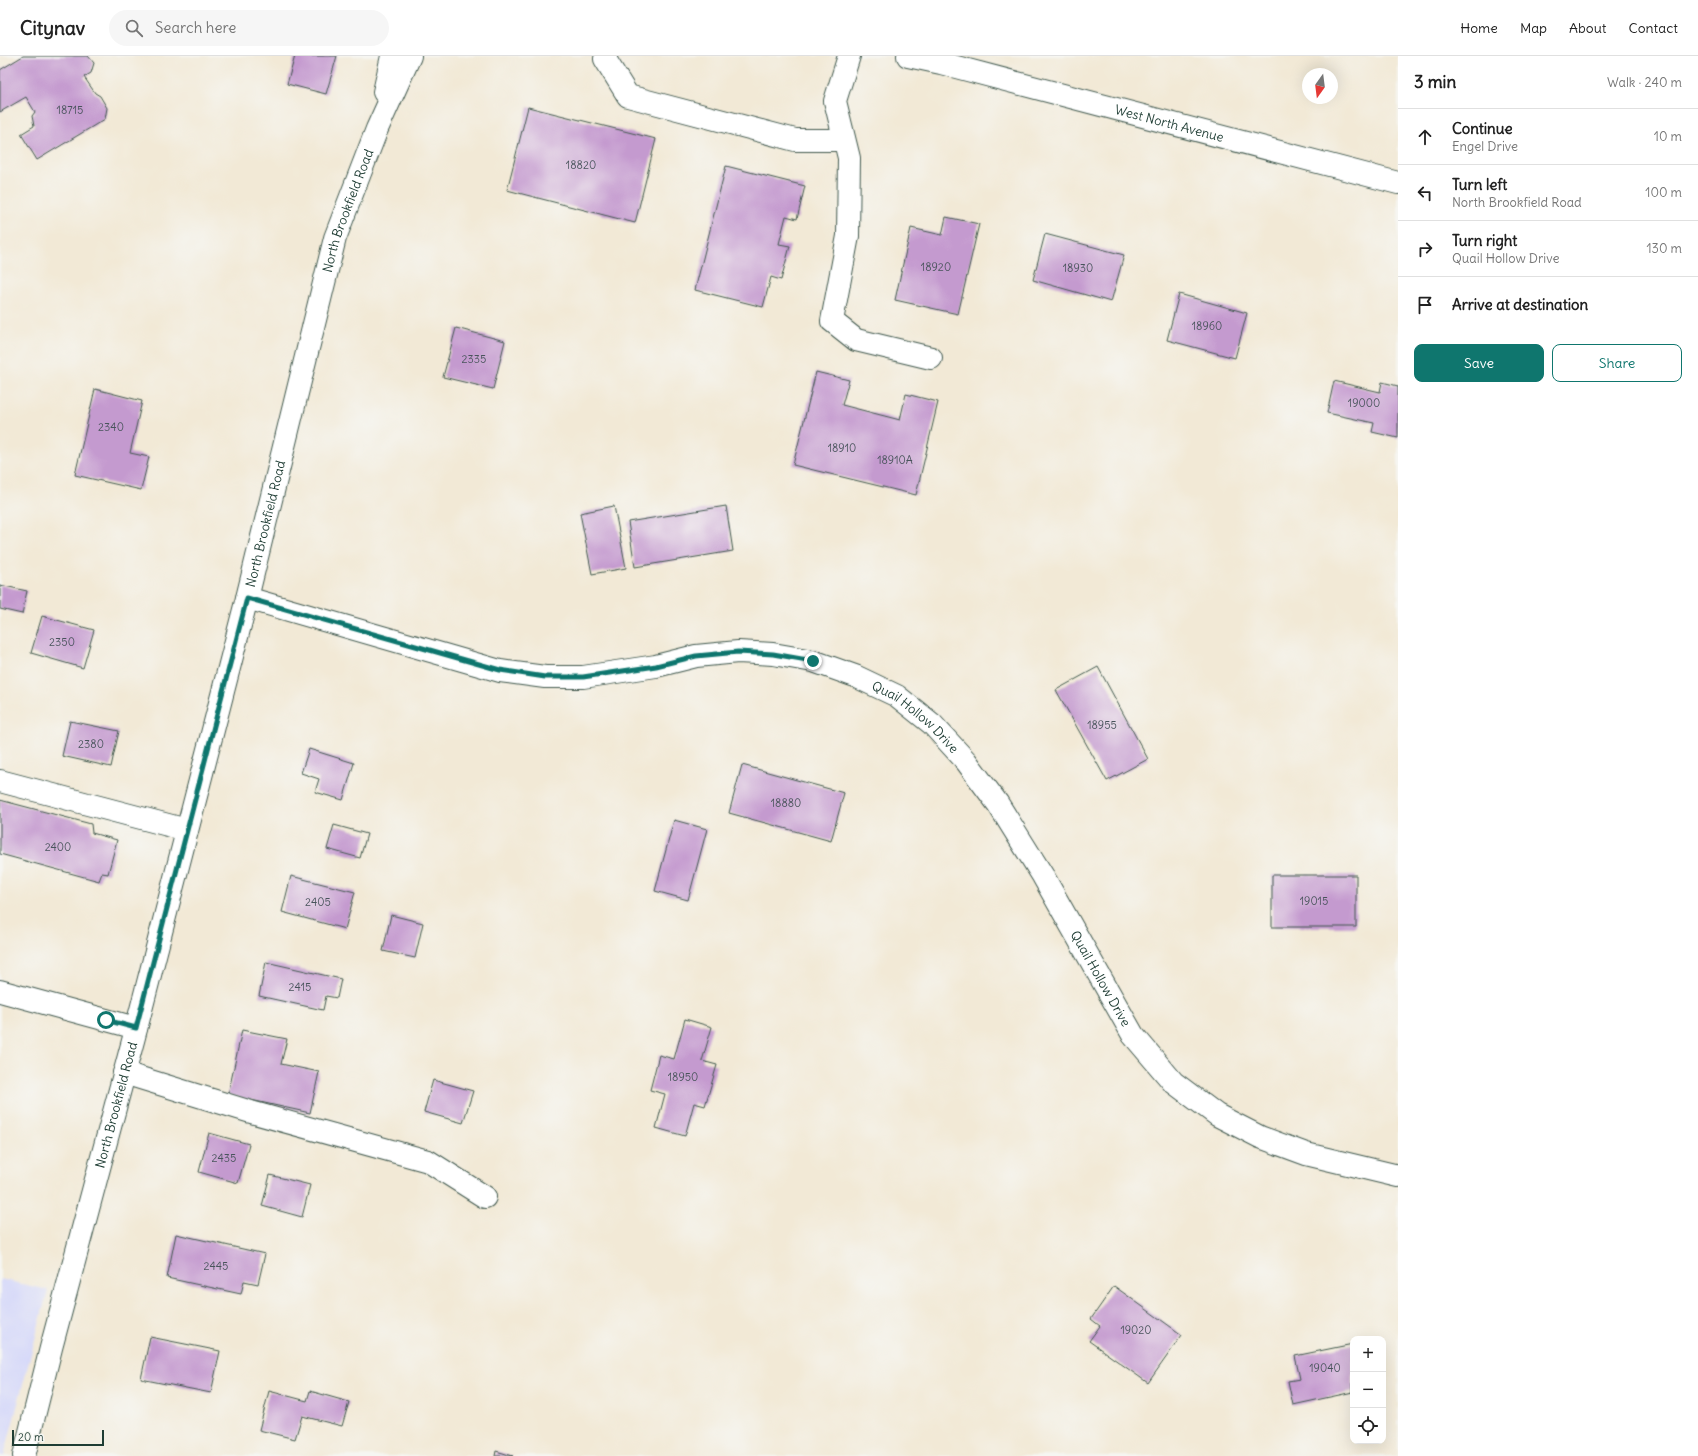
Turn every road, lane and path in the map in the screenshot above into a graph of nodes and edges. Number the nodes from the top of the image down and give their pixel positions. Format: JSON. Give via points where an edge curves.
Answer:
{"nodes":[{"id":1,"x":392,"y":56,"type":"edge"},
{"id":2,"x":410,"y":56,"type":"edge"},
{"id":3,"x":606,"y":56,"type":"edge"},
{"id":4,"x":849,"y":56,"type":"edge"},
{"id":5,"x":908,"y":56,"type":"edge"},
{"id":6,"x":933,"y":60,"type":"edge"},
{"id":7,"x":377,"y":129,"type":"junction"},
{"id":8,"x":844,"y":140,"type":"junction"},
{"id":9,"x":1398,"y":183,"type":"edge"},
{"id":10,"x":931,"y":358,"type":"dead end"},
{"id":11,"x":247,"y":598,"type":"junction"},
{"id":12,"x":0,"y":781,"type":"edge"},
{"id":13,"x":187,"y":830,"type":"junction"},
{"id":14,"x":0,"y":991,"type":"edge"},
{"id":15,"x":136,"y":1028,"type":"junction"},
{"id":16,"x":124,"y":1073,"type":"junction"},
{"id":17,"x":1398,"y":1176,"type":"edge"},
{"id":18,"x":485,"y":1197,"type":"dead end"},
{"id":19,"x":24,"y":1456,"type":"edge"}],
"edges":[{"from":1,"to":7,"type":"street","name":"North Brookfield Road"},
{"from":2,"to":7,"type":"street","name":"North Brookfield Road"},
{"from":3,"to":8,"type":"street","via":[[605,59],[628,96],[795,140]]},
{"from":4,"to":8,"type":"street","via":[[835,101]]},
{"from":5,"to":6,"type":"street","name":"West North Avenue"},
{"from":6,"to":9,"type":"street","name":"West North Avenue"},
{"from":7,"to":11,"type":"street","name":"North Brookfield Road","via":[[335,238]]},
{"from":8,"to":10,"type":"street","via":[[849,158],[848,236],[832,321],[856,340]]},
{"from":11,"to":13,"type":"street","name":"North Brookfield Road"},
{"from":11,"to":17,"type":"street","name":"Quail Hollow Drive","via":[[500,670],[545,677],[583,677],[656,666],[696,656],[738,652],[773,654],[813,661],[855,676],[897,696],[932,724],[966,761],[998,804],[1043,876],[1133,1035],[1173,1082],[1217,1115],[1260,1137],[1306,1154]]},
{"from":12,"to":13,"type":"street"},
{"from":13,"to":15,"type":"street","name":"North Brookfield Road"},
{"from":14,"to":15,"type":"street"},
{"from":15,"to":16,"type":"street","name":"North Brookfield Road"},
{"from":16,"to":18,"type":"street","via":[[251,1112],[428,1161]]},
{"from":16,"to":19,"type":"street","name":"North Brookfield Road"}]}
